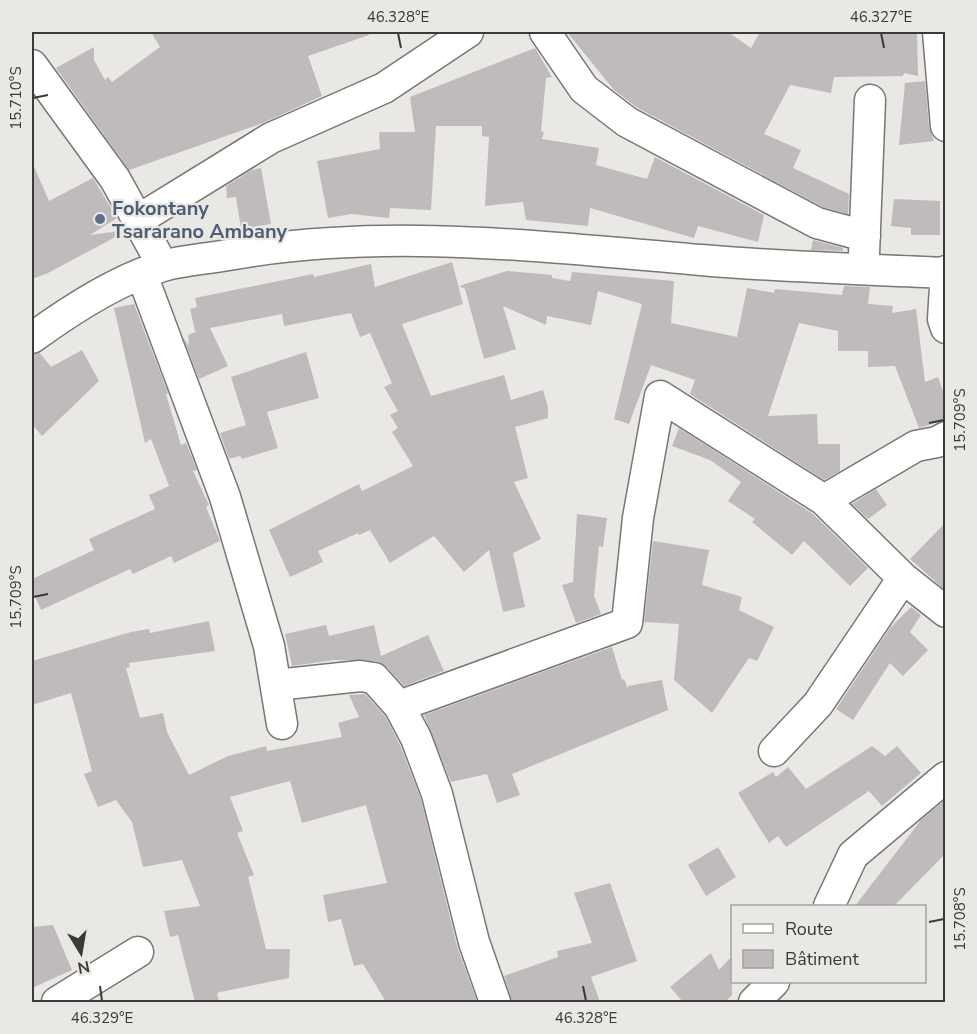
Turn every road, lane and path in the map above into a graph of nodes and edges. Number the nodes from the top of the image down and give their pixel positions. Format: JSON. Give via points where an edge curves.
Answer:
{"nodes":[{"id":1,"x":468,"y":32,"type":"edge"},
{"id":2,"x":545,"y":32,"type":"edge"},
{"id":3,"x":938,"y":32,"type":"edge"},
{"id":4,"x":32,"y":65,"type":"edge"},
{"id":5,"x":870,"y":100,"type":"dead end"},
{"id":6,"x":945,"y":126,"type":"edge"},
{"id":7,"x":138,"y":220,"type":"junction"},
{"id":8,"x":865,"y":236,"type":"junction"},
{"id":9,"x":864,"y":269,"type":"junction"},
{"id":10,"x":152,"y":271,"type":"junction"},
{"id":11,"x":945,"y":272,"type":"edge"},
{"id":12,"x":945,"y":328,"type":"edge"},
{"id":13,"x":32,"y":338,"type":"edge"},
{"id":14,"x":945,"y":437,"type":"edge"},
{"id":15,"x":824,"y":500,"type":"junction"},
{"id":16,"x":903,"y":578,"type":"junction"},
{"id":17,"x":945,"y":612,"type":"edge"},
{"id":18,"x":276,"y":685,"type":"junction"},
{"id":19,"x":399,"y":706,"type":"junction"},
{"id":20,"x":282,"y":724,"type":"dead end"},
{"id":21,"x":774,"y":752,"type":"dead end"},
{"id":22,"x":945,"y":777,"type":"edge"},
{"id":23,"x":829,"y":905,"type":"edge"},
{"id":24,"x":138,"y":952,"type":"dead end"},
{"id":25,"x":772,"y":983,"type":"edge"},
{"id":26,"x":57,"y":1002,"type":"edge"},
{"id":27,"x":495,"y":1002,"type":"edge"},
{"id":28,"x":754,"y":1002,"type":"edge"}],
"edges":[{"from":1,"to":7,"type":"street","via":[[384,87],[271,138]]},
{"from":2,"to":8,"type":"street","via":[[584,89],[627,122],[817,222]]},
{"from":3,"to":6,"type":"street"},
{"from":4,"to":7,"type":"street","via":[[115,179]]},
{"from":5,"to":8,"type":"street"},
{"from":7,"to":10,"type":"street"},
{"from":8,"to":9,"type":"street"},
{"from":9,"to":10,"type":"street","via":[[519,243],[397,240],[270,248]]},
{"from":9,"to":11,"type":"street"},
{"from":10,"to":13,"type":"street","via":[[76,306]]},
{"from":10,"to":18,"type":"street","via":[[225,497],[269,646]]},
{"from":11,"to":12,"type":"street"},
{"from":14,"to":15,"type":"street","via":[[916,446]]},
{"from":15,"to":16,"type":"street"},
{"from":15,"to":19,"type":"street","via":[[660,396],[638,518],[627,623]]},
{"from":16,"to":17,"type":"street"},
{"from":16,"to":21,"type":"street","via":[[818,704]]},
{"from":18,"to":19,"type":"street","via":[[374,678]]},
{"from":18,"to":20,"type":"street"},
{"from":19,"to":27,"type":"street","via":[[437,794],[474,942]]},
{"from":22,"to":23,"type":"street","via":[[853,855]]},
{"from":24,"to":26,"type":"street"},
{"from":25,"to":28,"type":"street"}]}
